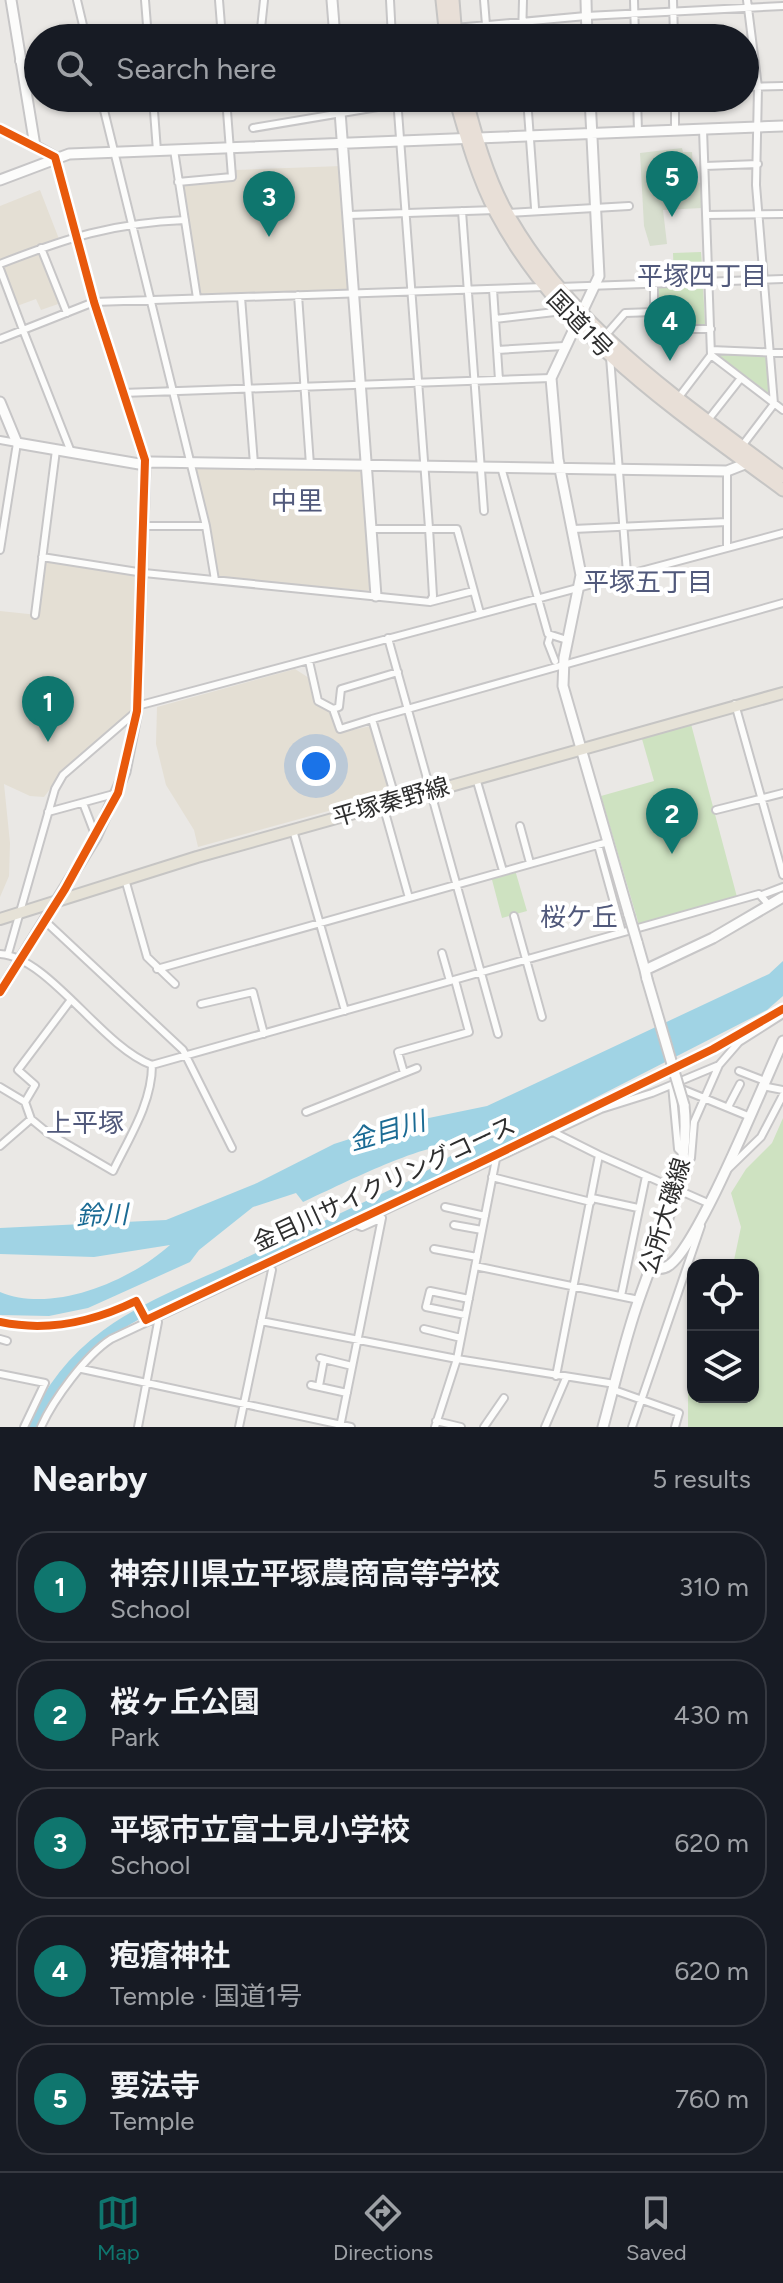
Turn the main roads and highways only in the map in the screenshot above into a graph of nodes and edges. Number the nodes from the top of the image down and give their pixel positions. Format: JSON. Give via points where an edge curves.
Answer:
{"nodes":[{"id":1,"x":442,"y":0,"type":"edge"},
{"id":2,"x":453,"y":0,"type":"edge"},
{"id":3,"x":449,"y":24,"type":"edge"},
{"id":4,"x":452,"y":24,"type":"edge"},
{"id":5,"x":461,"y":112,"type":"edge"},
{"id":6,"x":468,"y":112,"type":"edge"},
{"id":7,"x":471,"y":136,"type":"junction"},
{"id":8,"x":501,"y":212,"type":"junction"},
{"id":9,"x":578,"y":320,"type":"junction"},
{"id":10,"x":752,"y":460,"type":"junction"},
{"id":11,"x":783,"y":477,"type":"edge"},
{"id":12,"x":783,"y":490,"type":"edge"},
{"id":13,"x":783,"y":693,"type":"edge"},
{"id":14,"x":0,"y":919,"type":"edge"}],
"edges":[{"from":1,"to":3,"type":"highway"},
{"from":2,"to":4,"type":"highway"},
{"from":5,"to":7,"type":"highway","name":"国道1号"},
{"from":6,"to":7,"type":"highway","name":"国道1号"},
{"from":7,"to":8,"type":"highway","name":"国道1号"},
{"from":8,"to":9,"type":"highway","name":"国道1号"},
{"from":8,"to":9,"type":"highway","name":"国道1号","via":[[544,287]]},
{"from":9,"to":10,"type":"highway","name":"国道1号","via":[[742,446]]},
{"from":9,"to":10,"type":"highway","name":"国道1号","via":[[610,357]]},
{"from":10,"to":11,"type":"highway","name":"国道1号"},
{"from":10,"to":12,"type":"highway","name":"国道1号"},
{"from":13,"to":14,"type":"main road","name":"平塚秦野線","via":[[396,800]]}]}
